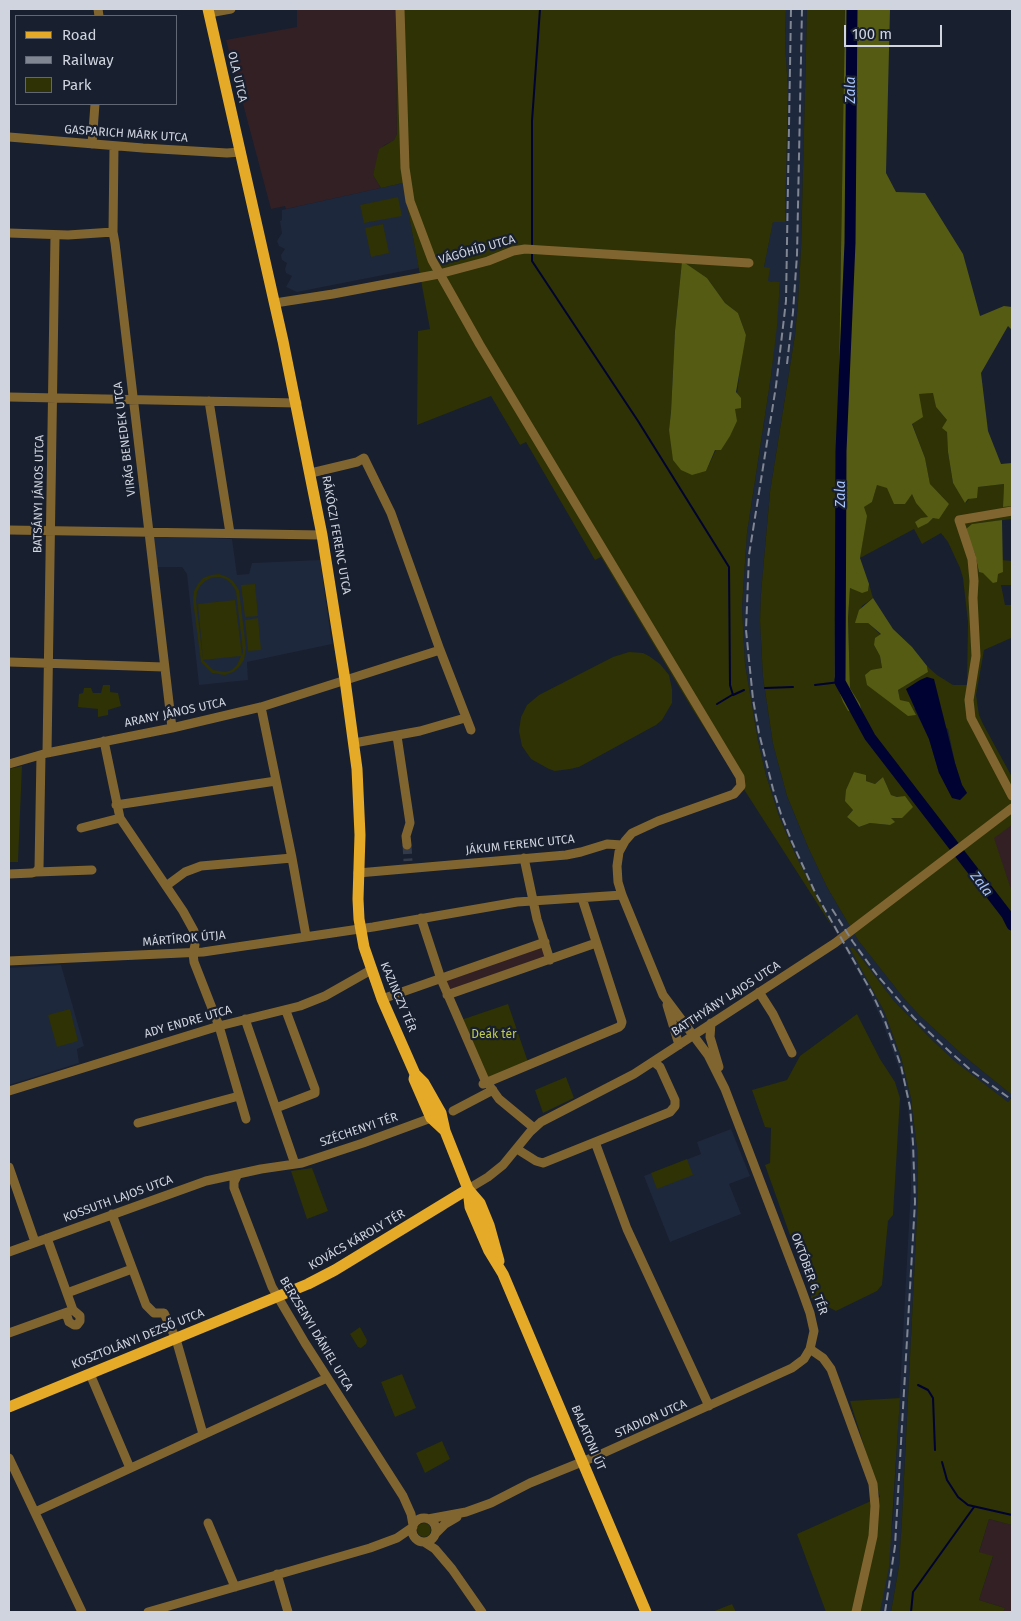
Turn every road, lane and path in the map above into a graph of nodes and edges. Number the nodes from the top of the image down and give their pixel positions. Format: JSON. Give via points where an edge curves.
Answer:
{"nodes":[{"id":1,"x":232,"y":9,"type":"edge"},
{"id":2,"x":400,"y":9,"type":"edge"},
{"id":3,"x":208,"y":11,"type":"edge"},
{"id":4,"x":96,"y":105,"type":"edge"},
{"id":5,"x":9,"y":137,"type":"edge"},
{"id":6,"x":92,"y":144,"type":"junction"},
{"id":7,"x":114,"y":146,"type":"junction"},
{"id":8,"x":241,"y":152,"type":"junction"},
{"id":9,"x":112,"y":232,"type":"junction"},
{"id":10,"x":9,"y":233,"type":"edge"},
{"id":11,"x":55,"y":236,"type":"junction"},
{"id":12,"x":749,"y":263,"type":"dead end"},
{"id":13,"x":439,"y":274,"type":"junction"},
{"id":14,"x":275,"y":303,"type":"junction"},
{"id":15,"x":9,"y":397,"type":"edge"},
{"id":16,"x":53,"y":398,"type":"junction"},
{"id":17,"x":133,"y":399,"type":"junction"},
{"id":18,"x":209,"y":401,"type":"junction"},
{"id":19,"x":297,"y":403,"type":"junction"},
{"id":20,"x":311,"y":473,"type":"junction"},
{"id":21,"x":1012,"y":511,"type":"edge"},
{"id":22,"x":9,"y":530,"type":"edge"},
{"id":23,"x":51,"y":531,"type":"junction"},
{"id":24,"x":148,"y":532,"type":"junction"},
{"id":25,"x":230,"y":533,"type":"junction"},
{"id":26,"x":322,"y":534,"type":"junction"},
{"id":27,"x":440,"y":650,"type":"junction"},
{"id":28,"x":9,"y":662,"type":"edge"},
{"id":29,"x":48,"y":663,"type":"junction"},
{"id":30,"x":164,"y":667,"type":"junction"},
{"id":31,"x":345,"y":680,"type":"junction"},
{"id":32,"x":261,"y":707,"type":"junction"},
{"id":33,"x":465,"y":718,"type":"junction"},
{"id":34,"x":172,"y":728,"type":"junction"},
{"id":35,"x":471,"y":730,"type":"dead end"},
{"id":36,"x":397,"y":736,"type":"junction"},
{"id":37,"x":104,"y":741,"type":"junction"},
{"id":38,"x":354,"y":743,"type":"junction"},
{"id":39,"x":44,"y":754,"type":"junction"},
{"id":40,"x":9,"y":764,"type":"edge"},
{"id":41,"x":276,"y":782,"type":"junction"},
{"id":42,"x":1012,"y":796,"type":"edge"},
{"id":43,"x":116,"y":805,"type":"junction"},
{"id":44,"x":1012,"y":808,"type":"edge"},
{"id":45,"x":120,"y":818,"type":"junction"},
{"id":46,"x":81,"y":828,"type":"dead end"},
{"id":47,"x":407,"y":845,"type":"tunnel mouth"},
{"id":48,"x":622,"y":845,"type":"junction"},
{"id":49,"x":292,"y":858,"type":"junction"},
{"id":50,"x":524,"y":858,"type":"junction"},
{"id":51,"x":92,"y":870,"type":"dead end"},
{"id":52,"x":36,"y":872,"type":"junction"},
{"id":53,"x":358,"y":873,"type":"junction"},
{"id":54,"x":9,"y":874,"type":"edge"},
{"id":55,"x":167,"y":885,"type":"junction"},
{"id":56,"x":622,"y":895,"type":"junction"},
{"id":57,"x":582,"y":898,"type":"junction"},
{"id":58,"x":532,"y":901,"type":"junction"},
{"id":59,"x":421,"y":918,"type":"junction"},
{"id":60,"x":360,"y":928,"type":"junction"},
{"id":61,"x":194,"y":931,"type":"dead end"},
{"id":62,"x":306,"y":936,"type":"junction"},
{"id":63,"x":544,"y":942,"type":"junction"},
{"id":64,"x":596,"y":943,"type":"junction"},
{"id":65,"x":194,"y":949,"type":"junction"},
{"id":66,"x":550,"y":960,"type":"junction"},
{"id":67,"x":9,"y":961,"type":"edge"},
{"id":68,"x":370,"y":970,"type":"junction"},
{"id":69,"x":440,"y":979,"type":"junction"},
{"id":70,"x":759,"y":992,"type":"junction"},
{"id":71,"x":447,"y":995,"type":"junction"},
{"id":72,"x":664,"y":996,"type":"junction"},
{"id":73,"x":382,"y":999,"type":"junction"},
{"id":74,"x":286,"y":1011,"type":"junction"},
{"id":75,"x":245,"y":1019,"type":"junction"},
{"id":76,"x":711,"y":1023,"type":"junction"},
{"id":77,"x":219,"y":1026,"type":"junction"},
{"id":78,"x":693,"y":1035,"type":"junction"},
{"id":79,"x":679,"y":1045,"type":"junction"},
{"id":80,"x":792,"y":1054,"type":"dead end"},
{"id":81,"x":654,"y":1062,"type":"junction"},
{"id":82,"x":415,"y":1074,"type":"junction"},
{"id":83,"x":488,"y":1085,"type":"junction"},
{"id":84,"x":725,"y":1089,"type":"junction"},
{"id":85,"x":9,"y":1091,"type":"edge"},
{"id":86,"x":239,"y":1096,"type":"junction"},
{"id":87,"x":276,"y":1108,"type":"junction"},
{"id":88,"x":453,"y":1111,"type":"dead end"},
{"id":89,"x":431,"y":1118,"type":"junction"},
{"id":90,"x":246,"y":1119,"type":"dead end"},
{"id":91,"x":138,"y":1123,"type":"dead end"},
{"id":92,"x":534,"y":1128,"type":"junction"},
{"id":93,"x":445,"y":1130,"type":"junction"},
{"id":94,"x":595,"y":1142,"type":"junction"},
{"id":95,"x":517,"y":1149,"type":"junction"},
{"id":96,"x":295,"y":1164,"type":"junction"},
{"id":97,"x":9,"y":1167,"type":"edge"},
{"id":98,"x":238,"y":1174,"type":"junction"},
{"id":99,"x":468,"y":1189,"type":"junction"},
{"id":100,"x":447,"y":1202,"type":"junction"},
{"id":101,"x":469,"y":1205,"type":"junction"},
{"id":102,"x":112,"y":1214,"type":"junction"},
{"id":103,"x":47,"y":1238,"type":"junction"},
{"id":104,"x":35,"y":1242,"type":"junction"},
{"id":105,"x":9,"y":1252,"type":"edge"},
{"id":106,"x":132,"y":1269,"type":"junction"},
{"id":107,"x":502,"y":1274,"type":"junction"},
{"id":108,"x":67,"y":1293,"type":"junction"},
{"id":109,"x":278,"y":1297,"type":"junction"},
{"id":110,"x":73,"y":1310,"type":"junction"},
{"id":111,"x":63,"y":1314,"type":"junction"},
{"id":112,"x":9,"y":1333,"type":"edge"},
{"id":113,"x":176,"y":1339,"type":"junction"},
{"id":114,"x":810,"y":1349,"type":"junction"},
{"id":115,"x":90,"y":1374,"type":"junction"},
{"id":116,"x":326,"y":1378,"type":"junction"},
{"id":117,"x":709,"y":1406,"type":"junction"},
{"id":118,"x":9,"y":1407,"type":"edge"},
{"id":119,"x":203,"y":1434,"type":"junction"},
{"id":120,"x":9,"y":1458,"type":"edge"},
{"id":121,"x":583,"y":1462,"type":"junction"},
{"id":122,"x":130,"y":1468,"type":"junction"},
{"id":123,"x":402,"y":1496,"type":"junction"},
{"id":124,"x":35,"y":1512,"type":"junction"},
{"id":125,"x":466,"y":1512,"type":"junction"},
{"id":126,"x":426,"y":1519,"type":"junction"},
{"id":127,"x":208,"y":1523,"type":"dead end"},
{"id":128,"x":413,"y":1526,"type":"junction"},
{"id":129,"x":435,"y":1534,"type":"junction"},
{"id":130,"x":388,"y":1542,"type":"junction"},
{"id":131,"x":422,"y":1542,"type":"junction"},
{"id":132,"x":452,"y":1569,"type":"junction"},
{"id":133,"x":277,"y":1574,"type":"junction"},
{"id":134,"x":235,"y":1587,"type":"junction"},
{"id":135,"x":82,"y":1612,"type":"edge"},
{"id":136,"x":148,"y":1612,"type":"edge"},
{"id":137,"x":288,"y":1612,"type":"edge"},
{"id":138,"x":482,"y":1612,"type":"edge"},
{"id":139,"x":646,"y":1612,"type":"edge"},
{"id":140,"x":856,"y":1612,"type":"edge"}],
"edges":[{"from":1,"to":3,"type":"street"},
{"from":2,"to":13,"type":"street","via":[[407,186]]},
{"from":3,"to":8,"type":"main road","name":"OLA UTCA"},
{"from":4,"to":6,"type":"street"},
{"from":5,"to":6,"type":"street","name":"GASPARICH MÁRK UTCA"},
{"from":6,"to":7,"type":"street","name":"GASPARICH MÁRK UTCA"},
{"from":7,"to":8,"type":"street","name":"GASPARICH MÁRK UTCA"},
{"from":7,"to":9,"type":"street","name":"VIRÁG BENEDEK UTCA"},
{"from":8,"to":14,"type":"main road","name":"RÁKÓCZI FERENC UTCA"},
{"from":9,"to":11,"type":"street"},
{"from":9,"to":17,"type":"street","name":"VIRÁG BENEDEK UTCA"},
{"from":10,"to":11,"type":"street"},
{"from":11,"to":16,"type":"street","name":"BATSÁNYI JÁNOS UTCA"},
{"from":12,"to":13,"type":"street","name":"VÁGÓHÍD UTCA","via":[[532,250],[513,251]]},
{"from":13,"to":14,"type":"street","name":"VÁGÓHÍD UTCA"},
{"from":13,"to":48,"type":"street","via":[[738,771],[741,786],[734,794],[637,829]]},
{"from":14,"to":19,"type":"main road","name":"RÁKÓCZI FERENC UTCA"},
{"from":15,"to":16,"type":"street"},
{"from":16,"to":17,"type":"street"},
{"from":16,"to":23,"type":"street","name":"BATSÁNYI JÁNOS UTCA"},
{"from":17,"to":18,"type":"street"},
{"from":17,"to":24,"type":"street","name":"VIRÁG BENEDEK UTCA"},
{"from":18,"to":19,"type":"street"},
{"from":18,"to":25,"type":"street"},
{"from":19,"to":20,"type":"main road","name":"RÁKÓCZI FERENC UTCA"},
{"from":20,"to":26,"type":"main road","name":"RÁKÓCZI FERENC UTCA"},
{"from":20,"to":27,"type":"street","via":[[364,458],[392,512]]},
{"from":21,"to":42,"type":"street","via":[[959,520],[972,559],[974,581],[976,656],[969,700],[971,718]]},
{"from":22,"to":23,"type":"street"},
{"from":23,"to":24,"type":"street"},
{"from":23,"to":29,"type":"street","name":"BATSÁNYI JÁNOS UTCA"},
{"from":24,"to":25,"type":"street"},
{"from":24,"to":30,"type":"street","name":"VIRÁG BENEDEK UTCA"},
{"from":25,"to":26,"type":"street"},
{"from":26,"to":31,"type":"main road","name":"RÁKÓCZI FERENC UTCA"},
{"from":27,"to":31,"type":"street","name":"ARANY JÁNOS UTCA"},
{"from":27,"to":33,"type":"street"},
{"from":28,"to":29,"type":"street"},
{"from":29,"to":30,"type":"street"},
{"from":29,"to":39,"type":"street","name":"BATSÁNYI JÁNOS UTCA"},
{"from":30,"to":34,"type":"street","name":"VIRÁG BENEDEK UTCA"},
{"from":31,"to":32,"type":"street","name":"ARANY JÁNOS UTCA"},
{"from":31,"to":38,"type":"main road","name":"RÁKÓCZI FERENC UTCA"},
{"from":32,"to":34,"type":"street","name":"ARANY JÁNOS UTCA"},
{"from":32,"to":41,"type":"street"},
{"from":33,"to":35,"type":"street"},
{"from":33,"to":36,"type":"street"},
{"from":34,"to":37,"type":"street","name":"ARANY JÁNOS UTCA"},
{"from":36,"to":38,"type":"street"},
{"from":36,"to":47,"type":"street","via":[[410,823]]},
{"from":37,"to":39,"type":"street","name":"ARANY JÁNOS UTCA"},
{"from":37,"to":43,"type":"street"},
{"from":38,"to":53,"type":"main road","name":"RÁKÓCZI FERENC UTCA","via":[[359,793]]},
{"from":39,"to":40,"type":"street","name":"ARANY JÁNOS UTCA"},
{"from":39,"to":52,"type":"street","name":"BATSÁNYI JÁNOS UTCA","via":[[40,864]]},
{"from":41,"to":43,"type":"street"},
{"from":41,"to":49,"type":"street"},
{"from":43,"to":45,"type":"street"},
{"from":44,"to":70,"type":"street","name":"BATTHYÁNY LAJOS UTCA","via":[[841,939]]},
{"from":45,"to":46,"type":"street"},
{"from":45,"to":55,"type":"street"},
{"from":48,"to":50,"type":"street","name":"JÁKUM FERENC UTCA","via":[[607,844],[574,853]]},
{"from":48,"to":56,"type":"street","via":[[617,866]]},
{"from":49,"to":55,"type":"street","via":[[202,866],[185,872]]},
{"from":49,"to":62,"type":"street"},
{"from":50,"to":53,"type":"street","name":"JÁKUM FERENC UTCA","via":[[408,865]]},
{"from":50,"to":58,"type":"street"},
{"from":51,"to":52,"type":"street"},
{"from":52,"to":54,"type":"street"},
{"from":53,"to":60,"type":"main road","name":"RÁKÓCZI FERENC UTCA"},
{"from":55,"to":61,"type":"street"},
{"from":56,"to":57,"type":"street","name":"MÁRTÍROK ÚTJA"},
{"from":56,"to":72,"type":"street"},
{"from":57,"to":58,"type":"street","name":"MÁRTÍROK ÚTJA"},
{"from":57,"to":64,"type":"street"},
{"from":58,"to":59,"type":"street","name":"MÁRTÍROK ÚTJA"},
{"from":58,"to":63,"type":"street"},
{"from":59,"to":60,"type":"street","name":"MÁRTÍROK ÚTJA"},
{"from":59,"to":69,"type":"street"},
{"from":60,"to":62,"type":"street","name":"MÁRTÍROK ÚTJA"},
{"from":60,"to":68,"type":"main road","name":"KAZINCZY TÉR"},
{"from":62,"to":65,"type":"street","name":"MÁRTÍROK ÚTJA"},
{"from":63,"to":66,"type":"street"},
{"from":63,"to":69,"type":"street"},
{"from":64,"to":66,"type":"street"},
{"from":64,"to":83,"type":"street","via":[[621,1025]]},
{"from":65,"to":67,"type":"street","name":"MÁRTÍROK ÚTJA"},
{"from":65,"to":77,"type":"street","via":[[194,962]]},
{"from":66,"to":71,"type":"street"},
{"from":68,"to":73,"type":"main road","name":"KAZINCZY TÉR"},
{"from":68,"to":74,"type":"street","name":"ADY ENDRE UTCA","via":[[325,996]]},
{"from":69,"to":71,"type":"street"},
{"from":69,"to":73,"type":"street"},
{"from":70,"to":76,"type":"street","name":"BATTHYÁNY LAJOS UTCA"},
{"from":70,"to":80,"type":"street"},
{"from":71,"to":83,"type":"street"},
{"from":72,"to":78,"type":"street","name":"OKTÓBER 6. TÉR"},
{"from":72,"to":79,"type":"street"},
{"from":73,"to":82,"type":"main road","name":"KAZINCZY TÉR"},
{"from":74,"to":75,"type":"street","name":"ADY ENDRE UTCA"},
{"from":74,"to":87,"type":"street","via":[[315,1093]]},
{"from":75,"to":77,"type":"street","name":"ADY ENDRE UTCA"},
{"from":75,"to":87,"type":"street"},
{"from":76,"to":78,"type":"street","name":"BATTHYÁNY LAJOS UTCA"},
{"from":76,"to":84,"type":"street","via":[[710,1041]]},
{"from":77,"to":85,"type":"street","name":"ADY ENDRE UTCA"},
{"from":77,"to":86,"type":"street"},
{"from":78,"to":79,"type":"street","name":"BATTHYÁNY LAJOS UTCA"},
{"from":78,"to":84,"type":"street","name":"OKTÓBER 6. TÉR","via":[[708,1055]]},
{"from":79,"to":81,"type":"street","name":"BATTHYÁNY LAJOS UTCA"},
{"from":81,"to":92,"type":"street","name":"BATTHYÁNY LAJOS UTCA"},
{"from":81,"to":94,"type":"street","via":[[660,1067],[674,1097],[673,1109]]},
{"from":82,"to":89,"type":"main road","name":"KAZINCZY TÉR","via":[[414,1079]]},
{"from":82,"to":93,"type":"main road","name":"KAZINCZY TÉR","via":[[436,1101]]},
{"from":83,"to":88,"type":"street"},
{"from":83,"to":92,"type":"street","via":[[499,1099]]},
{"from":84,"to":114,"type":"street","name":"OKTÓBER 6. TÉR","via":[[810,1313],[814,1331]]},
{"from":86,"to":90,"type":"street"},
{"from":86,"to":91,"type":"street"},
{"from":87,"to":96,"type":"street"},
{"from":89,"to":93,"type":"main road","name":"KAZINCZY TÉR"},
{"from":89,"to":96,"type":"street","name":"SZÉCHENYI TÉR","via":[[363,1144]]},
{"from":92,"to":95,"type":"street","name":"BATTHYÁNY LAJOS UTCA"},
{"from":93,"to":99,"type":"main road","name":"KAZINCZY TÉR"},
{"from":94,"to":95,"type":"street","via":[[542,1162],[536,1162]]},
{"from":94,"to":117,"type":"street","via":[[627,1229]]},
{"from":95,"to":99,"type":"street","name":"BATTHYÁNY LAJOS UTCA","via":[[496,1171]]},
{"from":96,"to":98,"type":"street","name":"SZÉCHENYI TÉR"},
{"from":97,"to":104,"type":"street"},
{"from":98,"to":102,"type":"street","name":"KOSSUTH LAJOS UTCA","via":[[206,1181]]},
{"from":98,"to":109,"type":"street","name":"BERZSENYI DÁNIEL UTCA","via":[[234,1182],[236,1193]]},
{"from":99,"to":100,"type":"main road","name":"KOVÁCS KÁROLY TÉR"},
{"from":99,"to":101,"type":"main road","name":"BALATONI ÚT"},
{"from":99,"to":107,"type":"main road","name":"BALATONI ÚT","via":[[480,1203],[489,1225]]},
{"from":100,"to":101,"type":"main road"},
{"from":100,"to":109,"type":"main road","name":"KOVÁCS KÁROLY TÉR","via":[[328,1274]]},
{"from":101,"to":107,"type":"main road","name":"BALATONI ÚT"},
{"from":102,"to":103,"type":"street","name":"KOSSUTH LAJOS UTCA"},
{"from":102,"to":106,"type":"street"},
{"from":103,"to":104,"type":"street","name":"KOSSUTH LAJOS UTCA"},
{"from":103,"to":108,"type":"street"},
{"from":104,"to":105,"type":"street","name":"KOSSUTH LAJOS UTCA"},
{"from":106,"to":108,"type":"street"},
{"from":106,"to":113,"type":"street","via":[[148,1308],[154,1313],[164,1313]]},
{"from":107,"to":121,"type":"main road","name":"BALATONI ÚT"},
{"from":108,"to":110,"type":"street"},
{"from":109,"to":113,"type":"main road","name":"KOSZTOLÁNYI DEZSŐ UTCA"},
{"from":109,"to":116,"type":"street","name":"BERZSENYI DÁNIEL UTCA"},
{"from":110,"to":111,"type":"street"},
{"from":110,"to":111,"type":"street","via":[[80,1316],[77,1324],[69,1322]]},
{"from":111,"to":112,"type":"street"},
{"from":113,"to":115,"type":"main road","name":"KOSZTOLÁNYI DEZSŐ UTCA"},
{"from":113,"to":119,"type":"street"},
{"from":114,"to":117,"type":"street","name":"STADION UTCA","via":[[804,1359],[792,1368]]},
{"from":114,"to":140,"type":"street","via":[[823,1358],[831,1370],[872,1484],[875,1506],[873,1536]]},
{"from":115,"to":118,"type":"main road","name":"KOSZTOLÁNYI DEZSŐ UTCA"},
{"from":115,"to":122,"type":"street"},
{"from":116,"to":119,"type":"street"},
{"from":116,"to":123,"type":"street","name":"BERZSENYI DÁNIEL UTCA"},
{"from":117,"to":121,"type":"street","name":"STADION UTCA"},
{"from":119,"to":122,"type":"street"},
{"from":120,"to":124,"type":"street"},
{"from":121,"to":125,"type":"street","name":"STADION UTCA"},
{"from":121,"to":139,"type":"main road","name":"BALATONI ÚT"},
{"from":122,"to":124,"type":"street"},
{"from":123,"to":126,"type":"street","name":"BERZSENYI DÁNIEL UTCA"},
{"from":123,"to":128,"type":"street","name":"BERZSENYI DÁNIEL UTCA"},
{"from":124,"to":135,"type":"street"},
{"from":125,"to":126,"type":"street","name":"STADION UTCA"},
{"from":125,"to":129,"type":"street","name":"STADION UTCA"},
{"from":126,"to":128,"type":"street","via":[[420,1519]]},
{"from":126,"to":129,"type":"street","via":[[434,1523]]},
{"from":127,"to":134,"type":"street"},
{"from":128,"to":130,"type":"street"},
{"from":128,"to":131,"type":"street","via":[[413,1536]]},
{"from":129,"to":131,"type":"street","via":[[430,1541]]},
{"from":129,"to":132,"type":"street"},
{"from":130,"to":131,"type":"street"},
{"from":130,"to":133,"type":"street"},
{"from":131,"to":132,"type":"street","via":[[435,1549]]},
{"from":132,"to":138,"type":"street"},
{"from":133,"to":134,"type":"street"},
{"from":133,"to":137,"type":"street"},
{"from":134,"to":136,"type":"street"}]}
